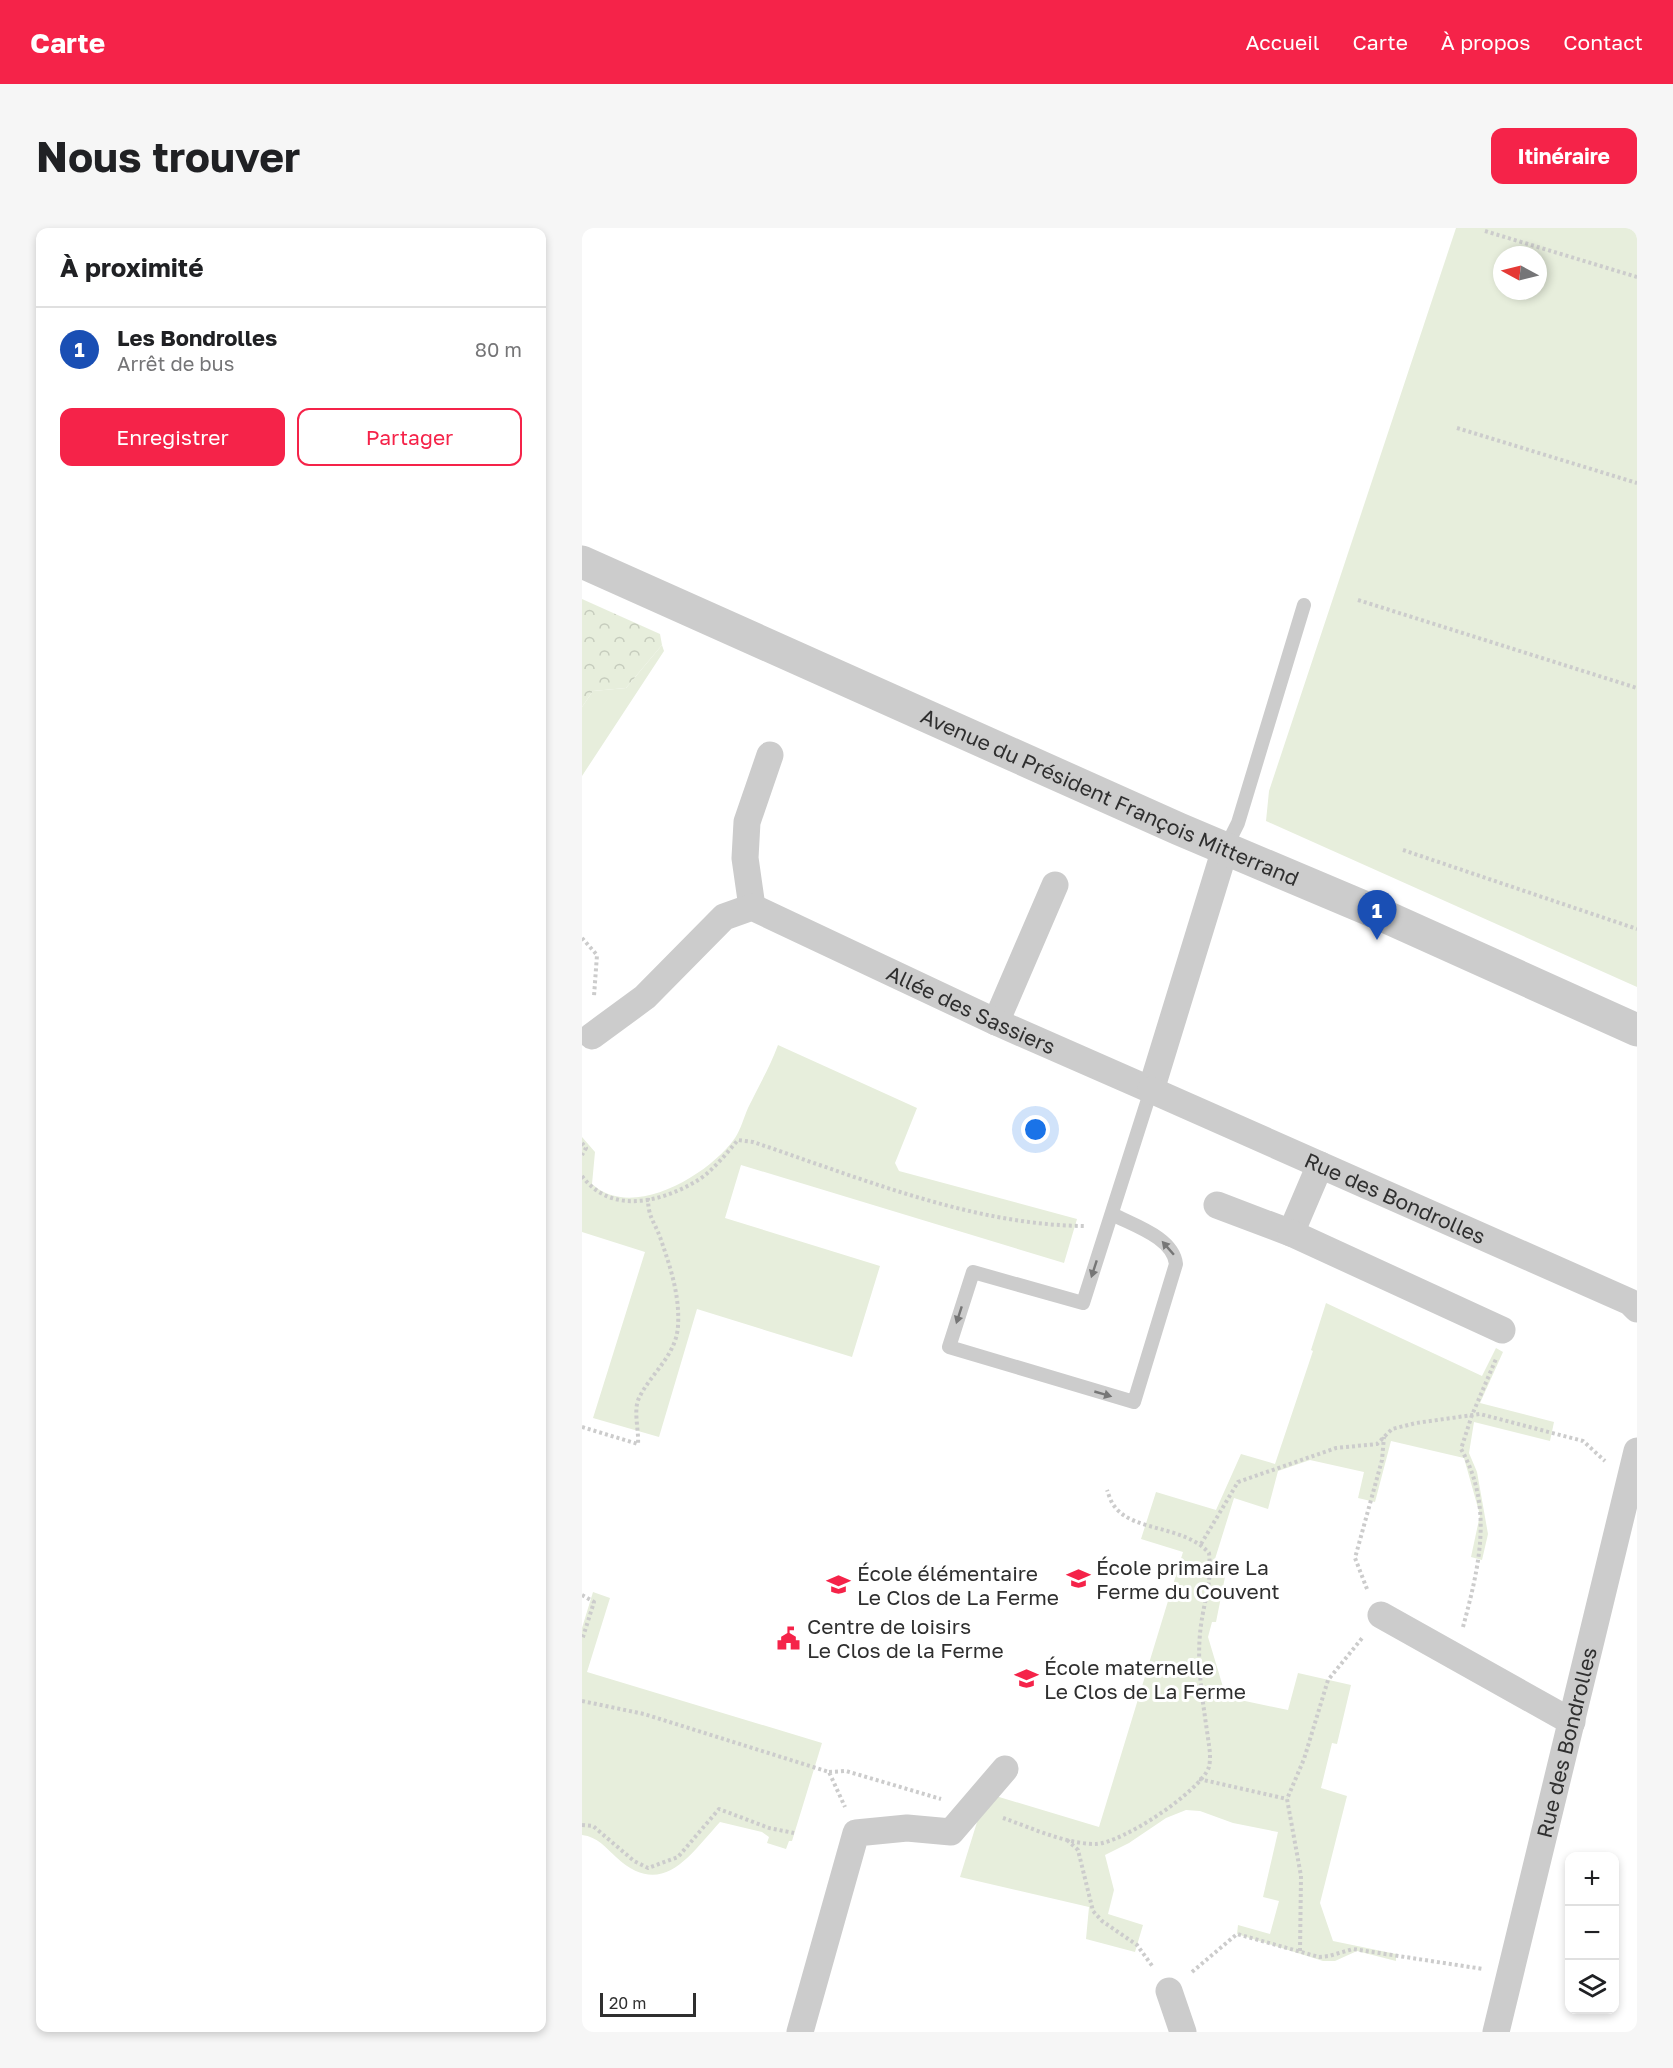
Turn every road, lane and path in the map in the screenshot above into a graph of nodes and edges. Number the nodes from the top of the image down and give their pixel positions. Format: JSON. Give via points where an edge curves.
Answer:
{"nodes":[{"id":1,"x":1485,"y":231,"type":"dead end"},
{"id":2,"x":1637,"y":277,"type":"edge"},
{"id":3,"x":1457,"y":428,"type":"dead end"},
{"id":4,"x":1637,"y":483,"type":"edge"},
{"id":5,"x":582,"y":561,"type":"edge"},
{"id":6,"x":1358,"y":600,"type":"dead end"},
{"id":7,"x":1304,"y":605,"type":"dead end"},
{"id":8,"x":1637,"y":688,"type":"edge"},
{"id":9,"x":770,"y":756,"type":"dead end"},
{"id":10,"x":1225,"y":849,"type":"junction"},
{"id":11,"x":1403,"y":850,"type":"dead end"},
{"id":12,"x":1055,"y":885,"type":"dead end"},
{"id":13,"x":752,"y":907,"type":"junction"},
{"id":14,"x":1637,"y":929,"type":"edge"},
{"id":15,"x":582,"y":938,"type":"edge"},
{"id":16,"x":996,"y":1022,"type":"junction"},
{"id":17,"x":1637,"y":1030,"type":"edge"},
{"id":18,"x":592,"y":1036,"type":"joint"},
{"id":19,"x":1151,"y":1090,"type":"junction"},
{"id":20,"x":582,"y":1143,"type":"edge"},
{"id":21,"x":582,"y":1155,"type":"edge"},
{"id":22,"x":1320,"y":1165,"type":"junction"},
{"id":23,"x":582,"y":1176,"type":"edge"},
{"id":24,"x":648,"y":1198,"type":"junction"},
{"id":25,"x":1217,"y":1205,"type":"dead end"},
{"id":26,"x":1112,"y":1214,"type":"junction"},
{"id":27,"x":1291,"y":1233,"type":"junction"},
{"id":28,"x":1634,"y":1303,"type":"edge"},
{"id":29,"x":1501,"y":1340,"type":"joint"},
{"id":30,"x":1472,"y":1415,"type":"junction"},
{"id":31,"x":582,"y":1427,"type":"edge"},
{"id":32,"x":1384,"y":1437,"type":"junction"},
{"id":33,"x":1635,"y":1459,"type":"edge"},
{"id":34,"x":1107,"y":1490,"type":"dead end"},
{"id":35,"x":1201,"y":1544,"type":"junction"},
{"id":36,"x":582,"y":1595,"type":"edge"},
{"id":37,"x":1381,"y":1616,"type":"junction"},
{"id":38,"x":582,"y":1640,"type":"edge"},
{"id":39,"x":1455,"y":1657,"type":"junction"},
{"id":40,"x":582,"y":1701,"type":"edge"},
{"id":41,"x":1572,"y":1722,"type":"junction"},
{"id":42,"x":1005,"y":1769,"type":"dead end"},
{"id":43,"x":829,"y":1772,"type":"junction"},
{"id":44,"x":1199,"y":1779,"type":"junction"},
{"id":45,"x":1287,"y":1798,"type":"junction"},
{"id":46,"x":947,"y":1800,"type":"dead end"},
{"id":47,"x":1002,"y":1818,"type":"dead end"},
{"id":48,"x":582,"y":1825,"type":"edge"},
{"id":49,"x":794,"y":1833,"type":"dead end"},
{"id":50,"x":856,"y":1833,"type":"junction"},
{"id":51,"x":1067,"y":1840,"type":"junction"},
{"id":52,"x":1300,"y":1951,"type":"junction"},
{"id":53,"x":1510,"y":1973,"type":"junction"},
{"id":54,"x":1169,"y":1991,"type":"junction"},
{"id":55,"x":800,"y":2032,"type":"edge"},
{"id":56,"x":1183,"y":2032,"type":"edge"},
{"id":57,"x":1496,"y":2032,"type":"edge"}],
"edges":[{"from":1,"to":2,"type":"path"},
{"from":3,"to":4,"type":"path"},
{"from":5,"to":10,"type":"street","name":"Avenue du Président François Mitterrand"},
{"from":6,"to":8,"type":"path"},
{"from":7,"to":10,"type":"lane","via":[[1238,823]]},
{"from":9,"to":13,"type":"street","via":[[747,822],[746,858]]},
{"from":10,"to":17,"type":"street","name":"Avenue du Président François Mitterrand"},
{"from":10,"to":19,"type":"street"},
{"from":11,"to":14,"type":"path"},
{"from":12,"to":16,"type":"street"},
{"from":13,"to":16,"type":"street","name":"Allée des Sassiers"},
{"from":13,"to":18,"type":"street","via":[[724,917],[645,997]]},
{"from":15,"to":18,"type":"path","via":[[597,955]]},
{"from":16,"to":19,"type":"street","name":"Allée des Sassiers"},
{"from":19,"to":22,"type":"street","name":"Rue des Bondrolles"},
{"from":19,"to":26,"type":"lane"},
{"from":20,"to":21,"type":"path","via":[[586,1148]]},
{"from":22,"to":27,"type":"street"},
{"from":22,"to":28,"type":"street","name":"Rue des Bondrolles"},
{"from":23,"to":24,"type":"path","via":[[594,1191],[612,1200]]},
{"from":24,"to":26,"type":"path","via":[[695,1181],[738,1140],[1010,1221],[1087,1226]]},
{"from":24,"to":31,"type":"path","via":[[651,1221],[660,1236],[677,1294],[678,1330],[672,1348],[639,1399],[638,1444]]},
{"from":25,"to":27,"type":"street"},
{"from":26,"to":26,"type":"lane","one_way":true,"via":[[1083,1303],[973,1272],[949,1347],[1134,1402],[1176,1264],[1165,1243]]},
{"from":27,"to":29,"type":"street"},
{"from":29,"to":30,"type":"path"},
{"from":30,"to":32,"type":"path","via":[[1392,1429]]},
{"from":30,"to":33,"type":"path","via":[[1583,1441],[1606,1461]]},
{"from":30,"to":39,"type":"path","via":[[1461,1449],[1473,1474],[1483,1538]]},
{"from":32,"to":35,"type":"path","via":[[1377,1444],[1336,1448],[1238,1482]]},
{"from":32,"to":37,"type":"path","via":[[1382,1460],[1355,1558]]},
{"from":33,"to":41,"type":"street","name":"Rue des Bondrolles"},
{"from":34,"to":35,"type":"path","via":[[1115,1507],[1127,1518]]},
{"from":35,"to":44,"type":"path","via":[[1209,1552],[1210,1569],[1200,1651],[1210,1754],[1209,1768]]},
{"from":36,"to":38,"type":"path","via":[[594,1602]]},
{"from":37,"to":39,"type":"street"},
{"from":37,"to":45,"type":"path","via":[[1328,1680],[1304,1759]]},
{"from":39,"to":41,"type":"street"},
{"from":40,"to":43,"type":"path","via":[[644,1714]]},
{"from":41,"to":53,"type":"street","name":"Rue des Bondrolles"},
{"from":42,"to":50,"type":"street","via":[[951,1832],[907,1828]]},
{"from":43,"to":46,"type":"path","via":[[846,1771]]},
{"from":43,"to":50,"type":"path"},
{"from":44,"to":45,"type":"path"},
{"from":44,"to":51,"type":"path","via":[[1167,1809],[1127,1834],[1097,1844]]},
{"from":45,"to":52,"type":"path","via":[[1301,1876]]},
{"from":47,"to":51,"type":"path"},
{"from":48,"to":49,"type":"path","via":[[593,1826],[648,1868],[678,1857],[719,1809]]},
{"from":50,"to":55,"type":"street"},
{"from":51,"to":54,"type":"path","via":[[1078,1850],[1093,1911],[1137,1945]]},
{"from":52,"to":53,"type":"path","via":[[1329,1956],[1353,1948]]},
{"from":52,"to":54,"type":"path","via":[[1237,1934]]},
{"from":53,"to":57,"type":"street","name":"Rue des Bondrolles"},
{"from":54,"to":56,"type":"street"}]}
